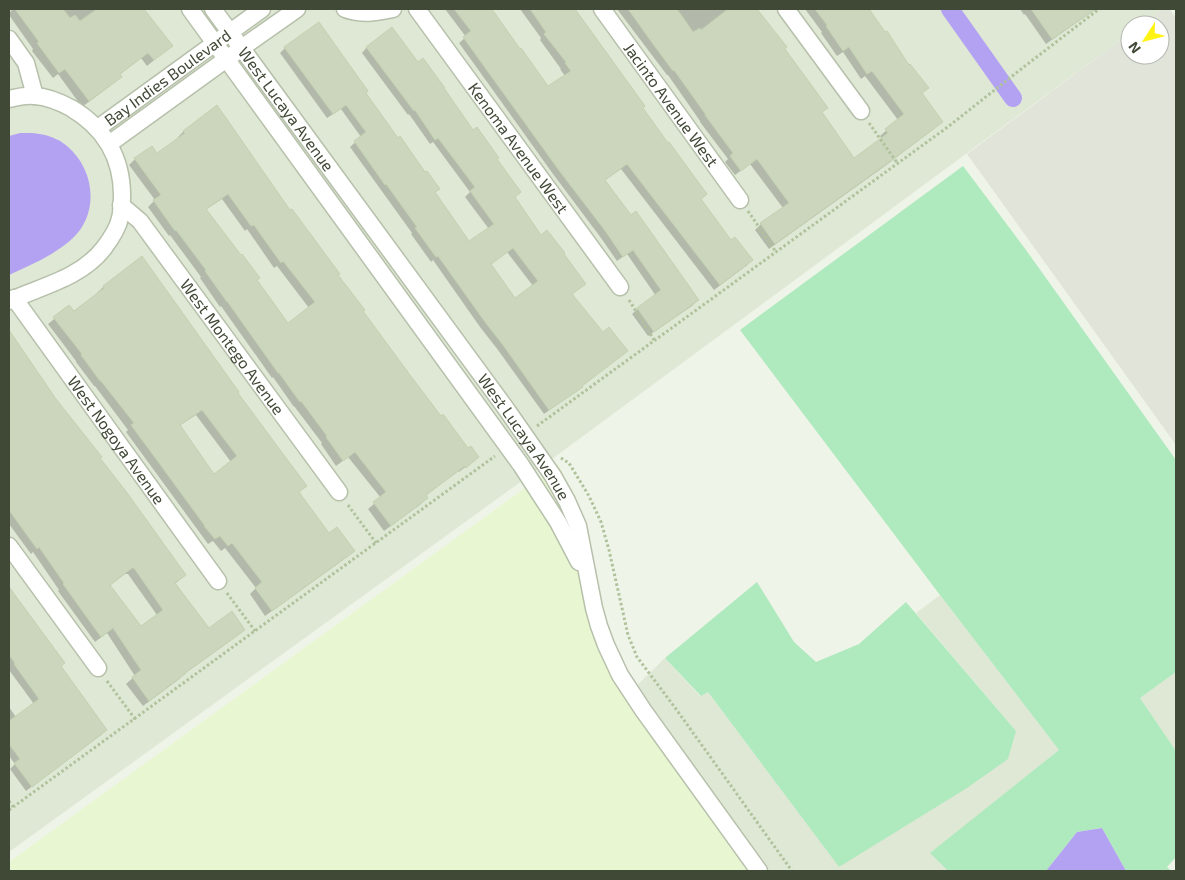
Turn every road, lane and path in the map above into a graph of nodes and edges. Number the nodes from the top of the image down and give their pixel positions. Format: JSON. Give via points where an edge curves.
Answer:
{"nodes":[{"id":1,"x":190,"y":9,"type":"edge"},
{"id":2,"x":213,"y":9,"type":"edge"},
{"id":3,"x":262,"y":9,"type":"edge"},
{"id":4,"x":297,"y":9,"type":"edge"},
{"id":5,"x":345,"y":9,"type":"edge"},
{"id":6,"x":393,"y":9,"type":"edge"},
{"id":7,"x":417,"y":9,"type":"edge"},
{"id":8,"x":602,"y":9,"type":"edge"},
{"id":9,"x":786,"y":9,"type":"edge"},
{"id":10,"x":1099,"y":9,"type":"edge"},
{"id":11,"x":230,"y":32,"type":"junction"},
{"id":12,"x":9,"y":39,"type":"edge"},
{"id":13,"x":215,"y":43,"type":"junction"},
{"id":14,"x":242,"y":47,"type":"junction"},
{"id":15,"x":226,"y":59,"type":"junction"},
{"id":16,"x":35,"y":96,"type":"junction"},
{"id":17,"x":9,"y":98,"type":"edge"},
{"id":18,"x":861,"y":111,"type":"joint"},
{"id":19,"x":98,"y":128,"type":"junction"},
{"id":20,"x":109,"y":144,"type":"junction"},
{"id":21,"x":898,"y":164,"type":"junction"},
{"id":22,"x":337,"y":178,"type":"junction"},
{"id":23,"x":321,"y":190,"type":"junction"},
{"id":24,"x":740,"y":200,"type":"joint"},
{"id":25,"x":121,"y":205,"type":"junction"},
{"id":26,"x":776,"y":252,"type":"junction"},
{"id":27,"x":620,"y":287,"type":"joint"},
{"id":28,"x":12,"y":300,"type":"edge"},
{"id":29,"x":436,"y":314,"type":"junction"},
{"id":30,"x":420,"y":326,"type":"junction"},
{"id":31,"x":654,"y":340,"type":"junction"},
{"id":32,"x":532,"y":430,"type":"dead end"},
{"id":33,"x":500,"y":453,"type":"dead end"},
{"id":34,"x":537,"y":453,"type":"junction"},
{"id":35,"x":558,"y":455,"type":"dead end"},
{"id":36,"x":521,"y":465,"type":"junction"},
{"id":37,"x":339,"y":492,"type":"joint"},
{"id":38,"x":376,"y":543,"type":"junction"},
{"id":39,"x":9,"y":546,"type":"edge"},
{"id":40,"x":218,"y":581,"type":"joint"},
{"id":41,"x":590,"y":584,"type":"junction"},
{"id":42,"x":255,"y":631,"type":"junction"},
{"id":43,"x":98,"y":668,"type":"joint"},
{"id":44,"x":134,"y":719,"type":"junction"},
{"id":45,"x":9,"y":801,"type":"edge"},
{"id":46,"x":13,"y":807,"type":"junction"},
{"id":47,"x":9,"y":810,"type":"edge"},
{"id":48,"x":759,"y":871,"type":"edge"},
{"id":49,"x":792,"y":871,"type":"edge"}],
"edges":[{"from":1,"to":13,"type":"street"},
{"from":2,"to":11,"type":"street","name":"West Lucaya Avenue"},
{"from":3,"to":11,"type":"street","name":"Bay Indies Boulevard"},
{"from":4,"to":14,"type":"street","name":"Bay Indies Boulevard"},
{"from":5,"to":6,"type":"street","via":[[373,13]]},
{"from":7,"to":27,"type":"street","name":"Kenoma Avenue West"},
{"from":8,"to":24,"type":"street","name":"Jacinto Avenue West"},
{"from":9,"to":18,"type":"street"},
{"from":10,"to":21,"type":"path"},
{"from":11,"to":13,"type":"street","name":"Bay Indies Boulevard"},
{"from":11,"to":14,"type":"street","name":"West Lucaya Avenue"},
{"from":12,"to":16,"type":"street","via":[[26,63]]},
{"from":13,"to":15,"type":"street"},
{"from":13,"to":19,"type":"street","name":"Bay Indies Boulevard"},
{"from":14,"to":15,"type":"street","name":"Bay Indies Boulevard"},
{"from":14,"to":22,"type":"street","name":"West Lucaya Avenue"},
{"from":15,"to":20,"type":"street","name":"Bay Indies Boulevard"},
{"from":15,"to":23,"type":"street"},
{"from":16,"to":17,"type":"street","name":"Bay Indies Boulevard"},
{"from":16,"to":19,"type":"street","name":"Bay Indies Boulevard","via":[[64,104]]},
{"from":18,"to":21,"type":"path"},
{"from":19,"to":20,"type":"street","name":"Bay Indies Boulevard"},
{"from":20,"to":25,"type":"street","name":"Bay Indies Boulevard","via":[[120,174]]},
{"from":21,"to":26,"type":"path"},
{"from":22,"to":23,"type":"street"},
{"from":22,"to":29,"type":"street","name":"West Lucaya Avenue"},
{"from":23,"to":30,"type":"street"},
{"from":24,"to":26,"type":"path"},
{"from":25,"to":28,"type":"street","name":"Bay Indies Boulevard","via":[[114,232],[105,247],[89,262],[61,280]]},
{"from":25,"to":37,"type":"street","name":"West Montego Avenue","via":[[140,221]]},
{"from":26,"to":31,"type":"path"},
{"from":27,"to":31,"type":"path"},
{"from":28,"to":40,"type":"street","name":"West Nogoya Avenue"},
{"from":29,"to":30,"type":"street"},
{"from":29,"to":34,"type":"street","name":"West Lucaya Avenue"},
{"from":30,"to":36,"type":"street"},
{"from":31,"to":32,"type":"path"},
{"from":33,"to":38,"type":"path"},
{"from":34,"to":36,"type":"street"},
{"from":34,"to":41,"type":"street","name":"West Lucaya Avenue","via":[[553,476],[578,526]]},
{"from":35,"to":49,"type":"path","via":[[569,463],[601,522],[628,635],[637,657]]},
{"from":36,"to":41,"type":"street","via":[[558,522]]},
{"from":37,"to":38,"type":"path"},
{"from":38,"to":42,"type":"path"},
{"from":39,"to":43,"type":"street"},
{"from":40,"to":42,"type":"path"},
{"from":41,"to":48,"type":"street","name":"West Lucaya Avenue","via":[[599,626],[620,675]]},
{"from":42,"to":44,"type":"path"},
{"from":43,"to":44,"type":"path"},
{"from":44,"to":46,"type":"path"},
{"from":45,"to":46,"type":"path"},
{"from":46,"to":47,"type":"path"}]}
